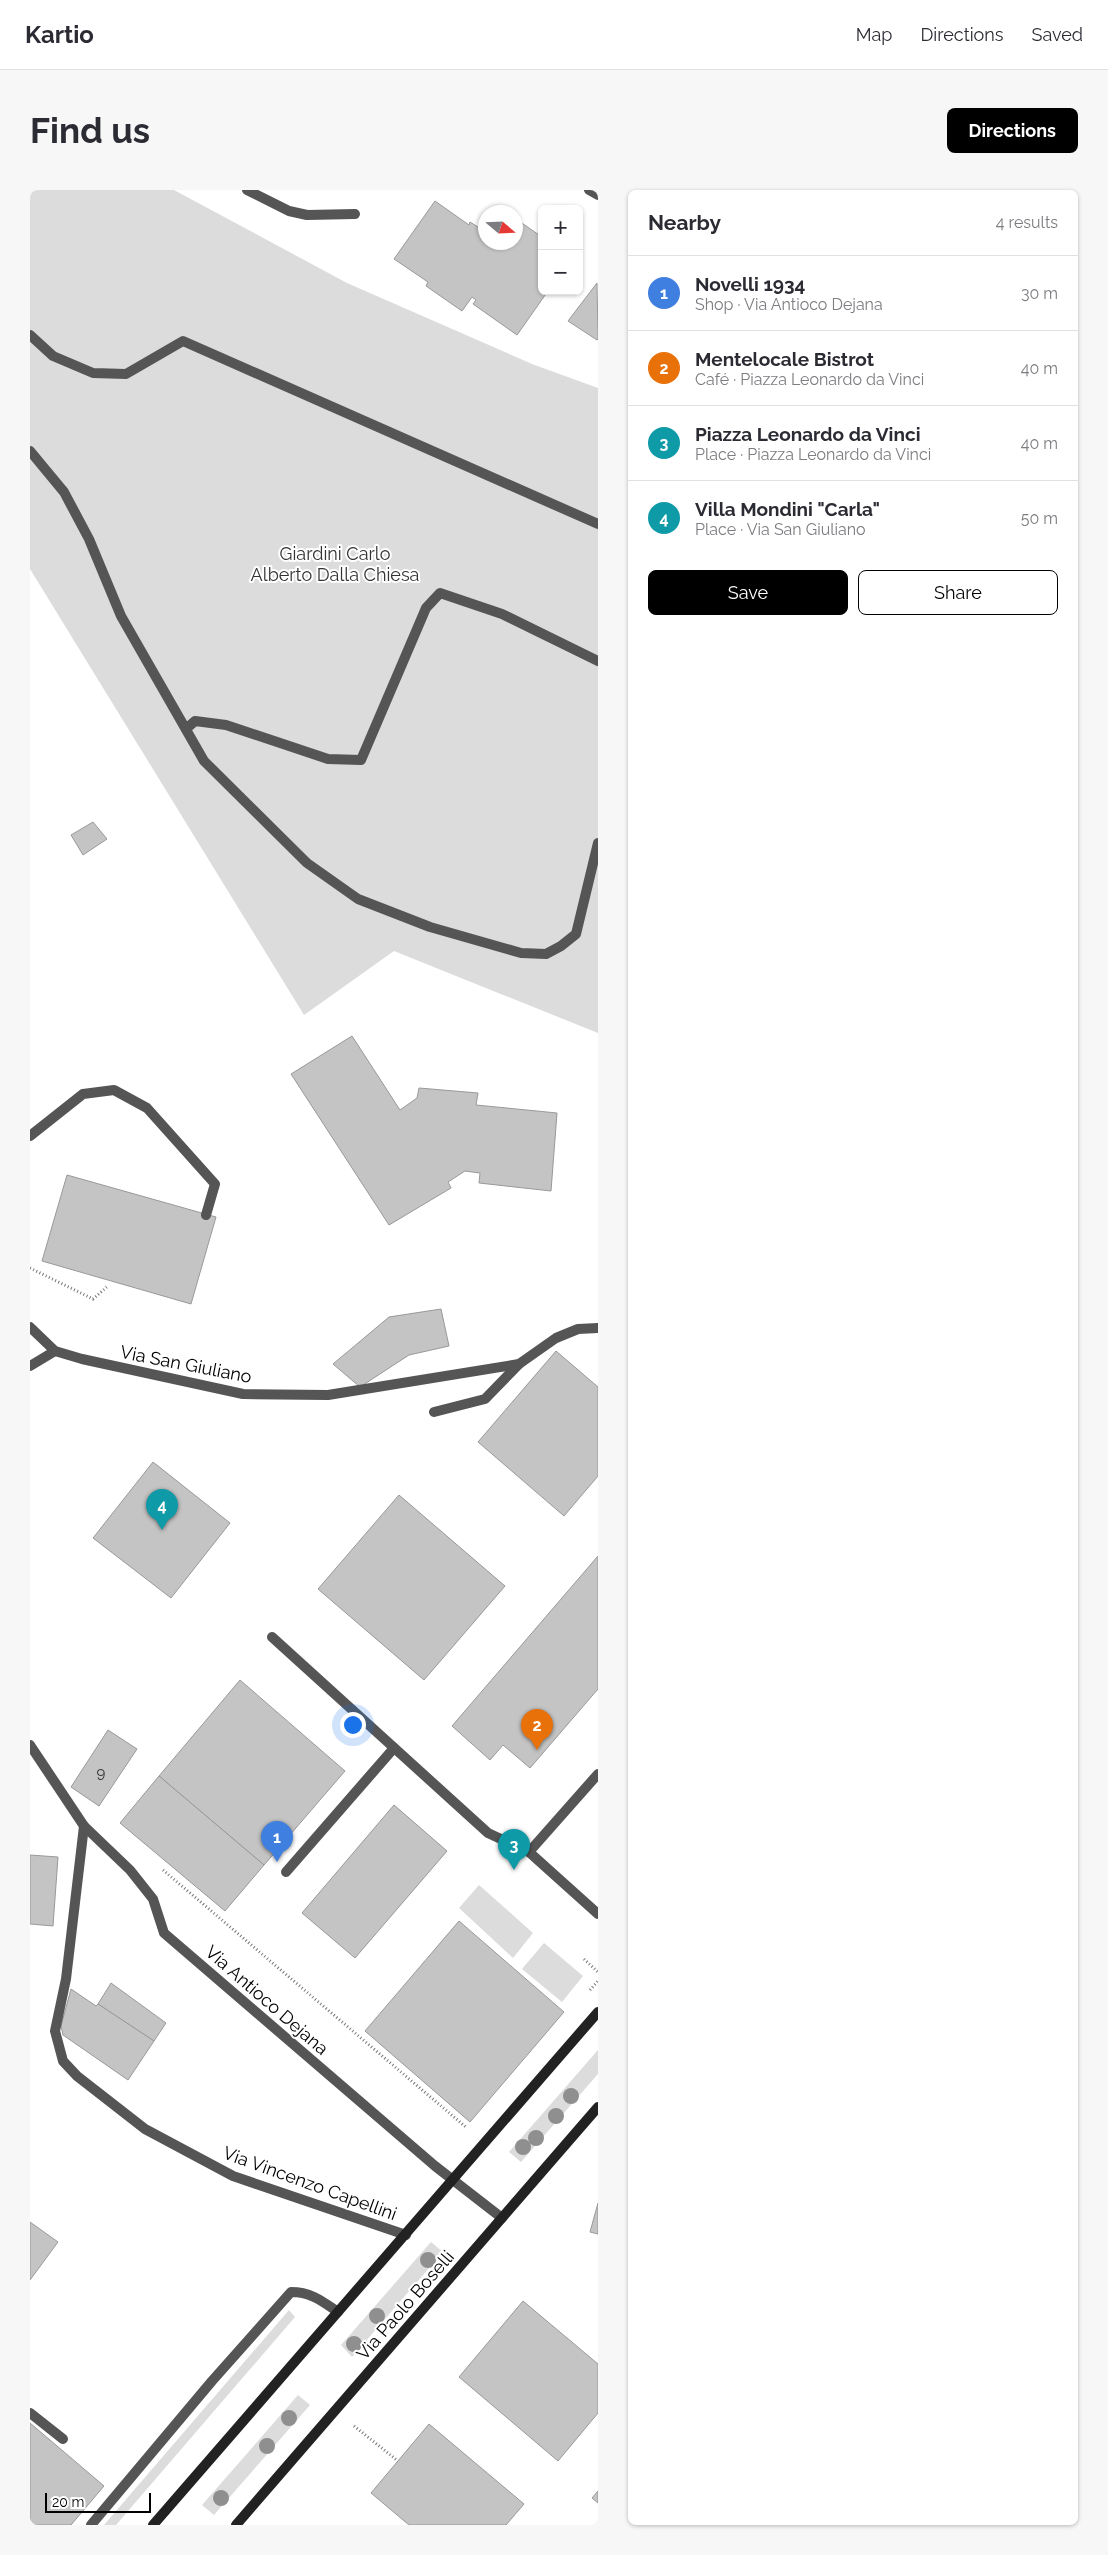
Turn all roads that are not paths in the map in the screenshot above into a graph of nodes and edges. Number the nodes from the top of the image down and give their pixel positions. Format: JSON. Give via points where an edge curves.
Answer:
{"nodes":[{"id":1,"x":247,"y":190,"type":"edge"},
{"id":2,"x":588,"y":190,"type":"edge"},
{"id":3,"x":598,"y":195,"type":"edge"},
{"id":4,"x":355,"y":214,"type":"dead end"},
{"id":5,"x":30,"y":335,"type":"edge"},
{"id":6,"x":30,"y":451,"type":"edge"},
{"id":7,"x":598,"y":524,"type":"edge"},
{"id":8,"x":598,"y":661,"type":"edge"},
{"id":9,"x":186,"y":729,"type":"junction"},
{"id":10,"x":598,"y":843,"type":"edge"},
{"id":11,"x":30,"y":1136,"type":"edge"},
{"id":12,"x":206,"y":1215,"type":"dead end"},
{"id":13,"x":30,"y":1327,"type":"edge"},
{"id":14,"x":598,"y":1328,"type":"edge"},
{"id":15,"x":55,"y":1351,"type":"junction"},
{"id":16,"x":520,"y":1364,"type":"junction"},
{"id":17,"x":30,"y":1366,"type":"edge"},
{"id":18,"x":434,"y":1412,"type":"dead end"},
{"id":19,"x":272,"y":1637,"type":"dead end"},
{"id":20,"x":30,"y":1745,"type":"edge"},
{"id":21,"x":394,"y":1748,"type":"junction"},
{"id":22,"x":598,"y":1774,"type":"edge"},
{"id":23,"x":84,"y":1826,"type":"junction"},
{"id":24,"x":529,"y":1852,"type":"junction"},
{"id":25,"x":286,"y":1872,"type":"dead end"},
{"id":26,"x":598,"y":1914,"type":"edge"},
{"id":27,"x":598,"y":2012,"type":"edge"},
{"id":28,"x":598,"y":2107,"type":"edge"},
{"id":29,"x":454,"y":2180,"type":"junction"},
{"id":30,"x":502,"y":2218,"type":"junction"},
{"id":31,"x":406,"y":2235,"type":"junction"},
{"id":32,"x":338,"y":2312,"type":"junction"},
{"id":33,"x":30,"y":2413,"type":"edge"},
{"id":34,"x":63,"y":2439,"type":"dead end"},
{"id":35,"x":92,"y":2525,"type":"edge"},
{"id":36,"x":153,"y":2525,"type":"edge"},
{"id":37,"x":236,"y":2525,"type":"edge"}],
"edges":[{"from":1,"to":4,"type":"street","via":[[289,211],[308,215]]},
{"from":2,"to":3,"type":"street"},
{"from":5,"to":7,"type":"street","via":[[53,356],[93,373],[126,374],[183,341]]},
{"from":6,"to":9,"type":"street","via":[[64,492],[89,539],[122,616]]},
{"from":8,"to":9,"type":"street","via":[[502,614],[440,593],[426,608],[361,760],[328,759],[226,725],[195,722]]},
{"from":9,"to":10,"type":"street","via":[[204,761],[314,868],[358,899],[430,927],[521,953],[546,954],[576,934]]},
{"from":11,"to":12,"type":"street","via":[[83,1094],[114,1090],[147,1108],[215,1184]]},
{"from":13,"to":15,"type":"street"},
{"from":14,"to":16,"type":"street","name":"Via San Giuliano","via":[[578,1328],[556,1338]]},
{"from":15,"to":16,"type":"street","name":"Via San Giuliano","via":[[243,1394],[328,1395]]},
{"from":15,"to":17,"type":"street"},
{"from":16,"to":18,"type":"street","name":"Via San Giuliano","via":[[485,1399]]},
{"from":19,"to":21,"type":"street"},
{"from":20,"to":23,"type":"street"},
{"from":21,"to":24,"type":"street","via":[[488,1833]]},
{"from":21,"to":25,"type":"street"},
{"from":22,"to":24,"type":"street"},
{"from":23,"to":29,"type":"street","name":"Via Antioco Dejana","via":[[130,1870],[152,1899],[164,1933]]},
{"from":23,"to":31,"type":"street","name":"Via Vincenzo Capellini","via":[[66,1979],[55,2031],[63,2061],[77,2076],[145,2129],[233,2176]]},
{"from":24,"to":26,"type":"street"},
{"from":27,"to":29,"type":"main road"},
{"from":28,"to":30,"type":"main road","name":"Via Paolo Boselli"},
{"from":29,"to":30,"type":"street","name":"Via Antioco Dejana"},
{"from":29,"to":31,"type":"main road"},
{"from":30,"to":37,"type":"main road","name":"Via Paolo Boselli"},
{"from":31,"to":32,"type":"main road"},
{"from":32,"to":35,"type":"street","via":[[314,2295],[291,2292]]},
{"from":32,"to":36,"type":"main road"},
{"from":33,"to":34,"type":"street"}]}
